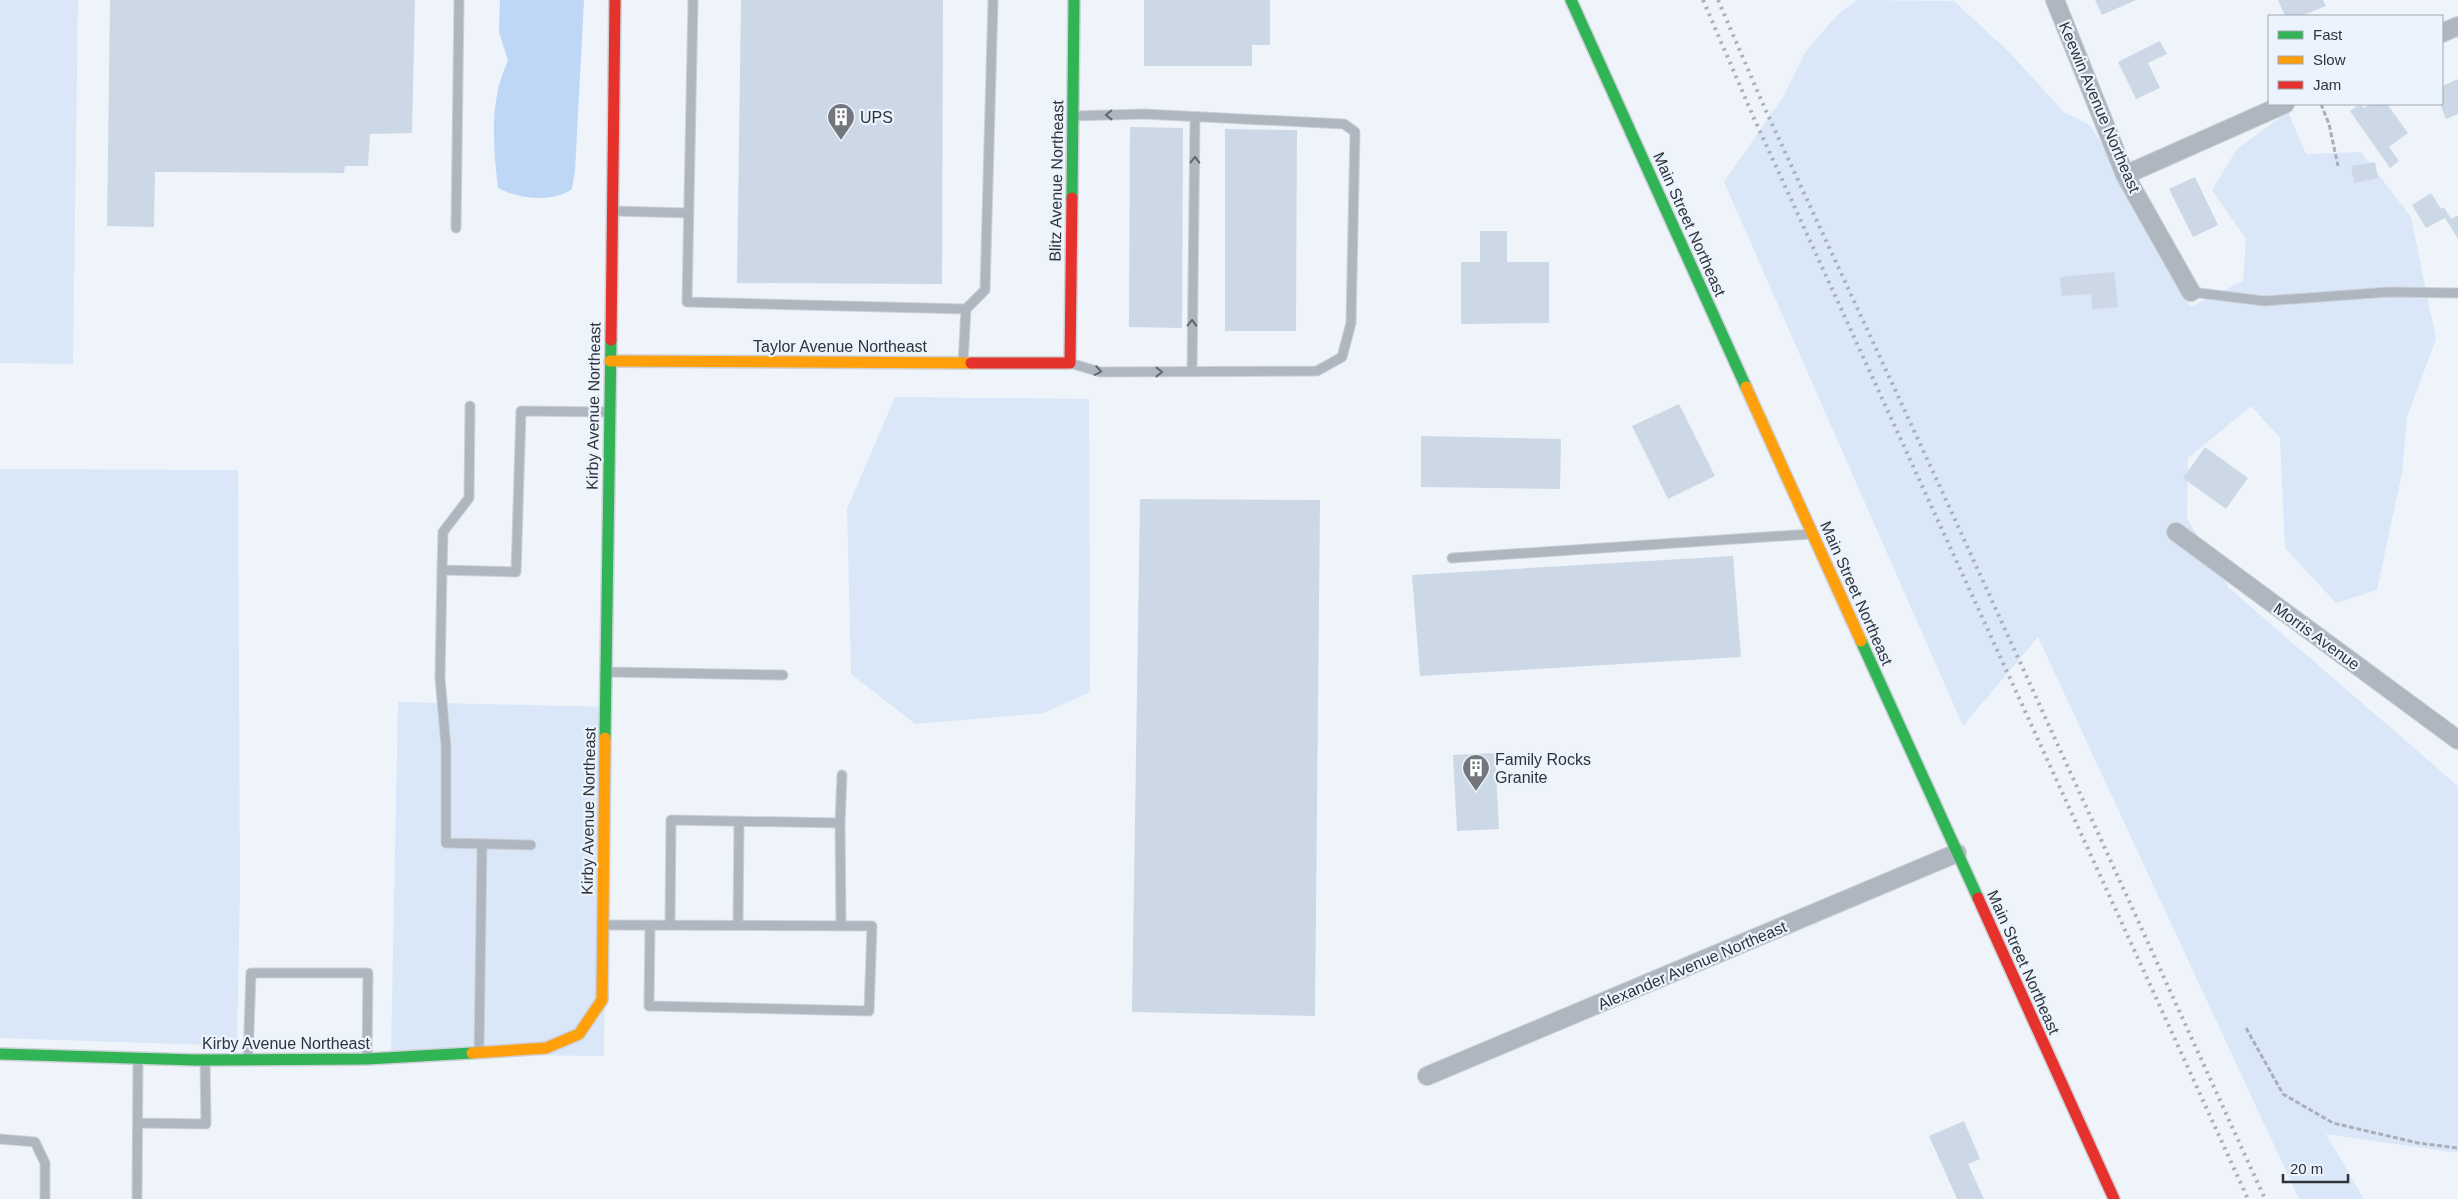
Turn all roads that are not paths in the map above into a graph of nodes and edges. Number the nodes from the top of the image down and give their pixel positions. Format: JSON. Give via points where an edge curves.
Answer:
{"nodes":[{"id":1,"x":458,"y":0,"type":"edge"},
{"id":2,"x":615,"y":0,"type":"edge"},
{"id":3,"x":693,"y":0,"type":"edge"},
{"id":4,"x":993,"y":0,"type":"edge"},
{"id":5,"x":1074,"y":0,"type":"edge"},
{"id":6,"x":1572,"y":0,"type":"edge"},
{"id":7,"x":2055,"y":0,"type":"edge"},
{"id":8,"x":2458,"y":26,"type":"edge"},
{"id":9,"x":2443,"y":33,"type":"edge"},
{"id":10,"x":2283,"y":105,"type":"edge"},
{"id":11,"x":1073,"y":116,"type":"junction"},
{"id":12,"x":1195,"y":117,"type":"junction"},
{"id":13,"x":2125,"y":175,"type":"junction"},
{"id":14,"x":612,"y":211,"type":"junction"},
{"id":15,"x":688,"y":213,"type":"junction"},
{"id":16,"x":456,"y":228,"type":"dead end"},
{"id":17,"x":2191,"y":292,"type":"joint"},
{"id":18,"x":2458,"y":293,"type":"edge"},
{"id":19,"x":966,"y":309,"type":"junction"},
{"id":20,"x":610,"y":361,"type":"junction"},
{"id":21,"x":963,"y":363,"type":"junction"},
{"id":22,"x":1070,"y":363,"type":"junction"},
{"id":23,"x":1192,"y":372,"type":"junction"},
{"id":24,"x":470,"y":406,"type":"dead end"},
{"id":25,"x":608,"y":412,"type":"junction"},
{"id":26,"x":2176,"y":532,"type":"dead end"},
{"id":27,"x":1813,"y":534,"type":"junction"},
{"id":28,"x":1452,"y":558,"type":"dead end"},
{"id":29,"x":442,"y":570,"type":"junction"},
{"id":30,"x":606,"y":672,"type":"junction"},
{"id":31,"x":783,"y":675,"type":"dead end"},
{"id":32,"x":2458,"y":740,"type":"edge"},
{"id":33,"x":842,"y":775,"type":"dead end"},
{"id":34,"x":739,"y":821,"type":"junction"},
{"id":35,"x":840,"y":823,"type":"junction"},
{"id":36,"x":482,"y":844,"type":"junction"},
{"id":37,"x":531,"y":845,"type":"dead end"},
{"id":38,"x":1957,"y":853,"type":"junction"},
{"id":39,"x":603,"y":925,"type":"junction"},
{"id":40,"x":650,"y":925,"type":"junction"},
{"id":41,"x":670,"y":925,"type":"junction"},
{"id":42,"x":738,"y":925,"type":"junction"},
{"id":43,"x":841,"y":926,"type":"junction"},
{"id":44,"x":478,"y":1053,"type":"junction"},
{"id":45,"x":0,"y":1054,"type":"edge"},
{"id":46,"x":138,"y":1058,"type":"junction"},
{"id":47,"x":248,"y":1059,"type":"junction"},
{"id":48,"x":367,"y":1059,"type":"junction"},
{"id":49,"x":205,"y":1060,"type":"junction"},
{"id":50,"x":1427,"y":1076,"type":"dead end"},
{"id":51,"x":138,"y":1123,"type":"junction"},
{"id":52,"x":0,"y":1139,"type":"edge"},
{"id":53,"x":45,"y":1199,"type":"edge"},
{"id":54,"x":137,"y":1199,"type":"edge"},
{"id":55,"x":2114,"y":1199,"type":"edge"}],
"edges":[{"from":1,"to":16,"type":"lane"},
{"from":2,"to":14,"type":"street","name":"Kirby Avenue Northeast"},
{"from":3,"to":15,"type":"lane"},
{"from":4,"to":19,"type":"lane","via":[[985,290]]},
{"from":5,"to":11,"type":"street","name":"Blitz Avenue Northeast"},
{"from":6,"to":27,"type":"street","name":"Main Street Northeast"},
{"from":7,"to":13,"type":"street","name":"Keewin Avenue Northeast"},
{"from":8,"to":9,"type":"street"},
{"from":10,"to":13,"type":"street"},
{"from":12,"to":11,"type":"lane","one_way":true,"via":[[1144,114]]},
{"from":11,"to":22,"type":"street","name":"Blitz Avenue Northeast"},
{"from":23,"to":12,"type":"lane","one_way":true},
{"from":12,"to":23,"type":"lane","via":[[1344,124],[1354,132],[1354,141],[1351,324],[1342,357],[1317,371]]},
{"from":13,"to":17,"type":"street","name":"Keewin Avenue Northeast"},
{"from":14,"to":15,"type":"lane"},
{"from":14,"to":20,"type":"street","name":"Kirby Avenue Northeast"},
{"from":15,"to":19,"type":"lane","via":[[687,302]]},
{"from":17,"to":18,"type":"lane","via":[[2264,301],[2389,292]]},
{"from":19,"to":21,"type":"lane"},
{"from":20,"to":21,"type":"street","name":"Taylor Avenue Northeast"},
{"from":20,"to":25,"type":"street","name":"Kirby Avenue Northeast"},
{"from":21,"to":22,"type":"street","name":"Taylor Avenue Northeast"},
{"from":22,"to":23,"type":"lane","one_way":true,"via":[[1100,372]]},
{"from":24,"to":29,"type":"lane","via":[[468,498],[444,532]]},
{"from":25,"to":29,"type":"lane","via":[[521,410],[516,572]]},
{"from":25,"to":30,"type":"street","name":"Kirby Avenue Northeast"},
{"from":26,"to":32,"type":"street","name":"Morris Avenue"},
{"from":27,"to":28,"type":"lane"},
{"from":27,"to":38,"type":"street","name":"Main Street Northeast"},
{"from":29,"to":36,"type":"lane","via":[[440,678],[446,747],[446,843]]},
{"from":30,"to":31,"type":"lane"},
{"from":30,"to":39,"type":"street","name":"Kirby Avenue Northeast"},
{"from":33,"to":35,"type":"lane"},
{"from":34,"to":35,"type":"lane"},
{"from":34,"to":41,"type":"lane","via":[[671,820]]},
{"from":34,"to":42,"type":"lane"},
{"from":35,"to":43,"type":"lane"},
{"from":36,"to":37,"type":"lane"},
{"from":36,"to":44,"type":"lane"},
{"from":38,"to":50,"type":"street","name":"Alexander Avenue Northeast"},
{"from":38,"to":55,"type":"street","name":"Main Street Northeast"},
{"from":39,"to":40,"type":"lane"},
{"from":39,"to":44,"type":"street","name":"Kirby Avenue Northeast","via":[[602,1000],[579,1034],[546,1048]]},
{"from":40,"to":41,"type":"lane"},
{"from":40,"to":43,"type":"lane","via":[[649,1006],[869,1011],[872,926]]},
{"from":41,"to":42,"type":"lane"},
{"from":42,"to":43,"type":"lane"},
{"from":44,"to":48,"type":"street","name":"Kirby Avenue Northeast"},
{"from":45,"to":46,"type":"street","name":"Kirby Avenue Northeast"},
{"from":46,"to":49,"type":"street","name":"Kirby Avenue Northeast"},
{"from":46,"to":51,"type":"lane"},
{"from":47,"to":48,"type":"street","name":"Kirby Avenue Northeast"},
{"from":47,"to":48,"type":"lane","via":[[251,973],[368,973]]},
{"from":47,"to":49,"type":"street","name":"Kirby Avenue Northeast"},
{"from":49,"to":51,"type":"lane","via":[[206,1124]]},
{"from":51,"to":54,"type":"lane"},
{"from":52,"to":53,"type":"lane","via":[[35,1142],[45,1163]]}]}
